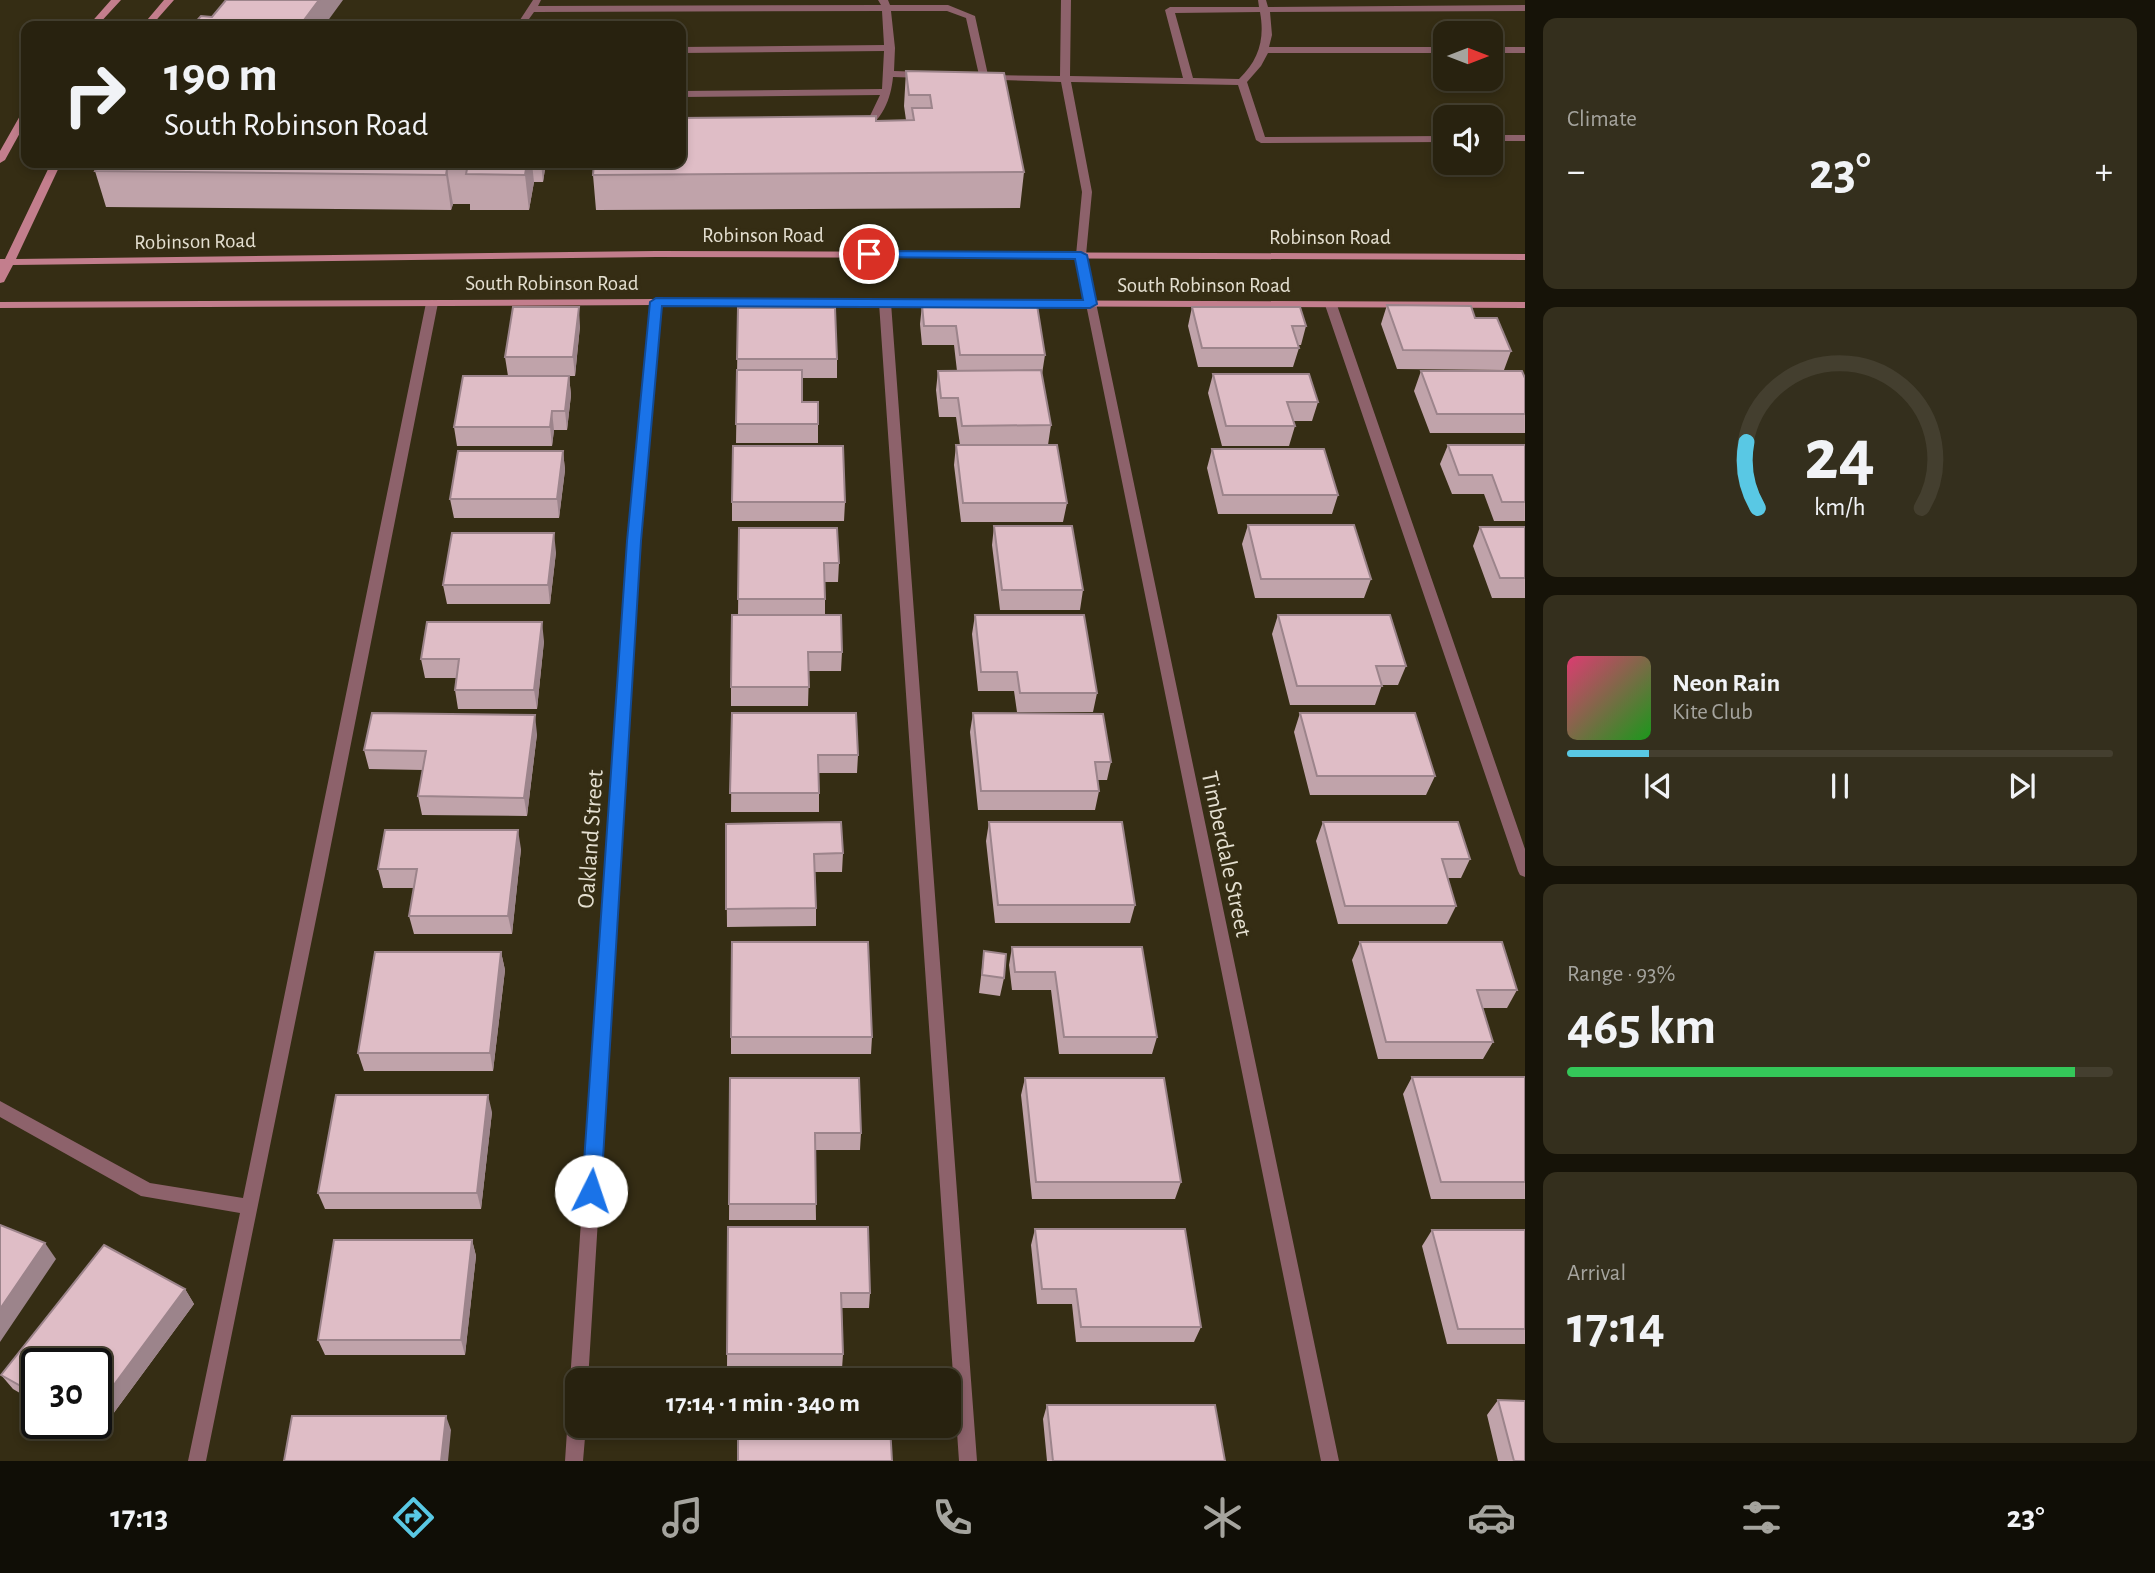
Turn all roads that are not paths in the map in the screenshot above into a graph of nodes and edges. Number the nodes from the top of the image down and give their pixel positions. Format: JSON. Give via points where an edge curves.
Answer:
{"nodes":[{"id":1,"x":116,"y":0,"type":"edge"},
{"id":2,"x":169,"y":0,"type":"edge"},
{"id":3,"x":1066,"y":0,"type":"edge"},
{"id":4,"x":885,"y":3,"type":"edge"},
{"id":5,"x":535,"y":4,"type":"edge"},
{"id":6,"x":1263,"y":4,"type":"edge"},
{"id":7,"x":1525,"y":9,"type":"edge"},
{"id":8,"x":97,"y":21,"type":"edge"},
{"id":9,"x":150,"y":21,"type":"edge"},
{"id":10,"x":523,"y":21,"type":"edge"},
{"id":11,"x":890,"y":48,"type":"junction"},
{"id":12,"x":686,"y":50,"type":"edge"},
{"id":13,"x":1266,"y":50,"type":"junction"},
{"id":14,"x":1433,"y":50,"type":"edge"},
{"id":15,"x":1503,"y":50,"type":"edge"},
{"id":16,"x":1525,"y":50,"type":"edge"},
{"id":17,"x":889,"y":74,"type":"junction"},
{"id":18,"x":930,"y":75,"type":"edge"},
{"id":19,"x":957,"y":77,"type":"edge"},
{"id":20,"x":984,"y":78,"type":"junction"},
{"id":21,"x":1065,"y":78,"type":"junction"},
{"id":22,"x":1189,"y":81,"type":"junction"},
{"id":23,"x":1242,"y":82,"type":"junction"},
{"id":24,"x":885,"y":92,"type":"junction"},
{"id":25,"x":686,"y":94,"type":"edge"},
{"id":26,"x":21,"y":123,"type":"edge"},
{"id":27,"x":855,"y":132,"type":"edge"},
{"id":28,"x":1503,"y":138,"type":"edge"},
{"id":29,"x":1525,"y":138,"type":"edge"},
{"id":30,"x":1433,"y":139,"type":"edge"},
{"id":31,"x":0,"y":160,"type":"edge"},
{"id":32,"x":53,"y":168,"type":"edge"},
{"id":33,"x":1081,"y":255,"type":"junction"},
{"id":34,"x":1525,"y":257,"type":"edge"},
{"id":35,"x":4,"y":262,"type":"edge"},
{"id":36,"x":0,"y":281,"type":"edge"},
{"id":37,"x":656,"y":302,"type":"junction"},
{"id":38,"x":432,"y":303,"type":"junction"},
{"id":39,"x":884,"y":303,"type":"junction"},
{"id":40,"x":1090,"y":304,"type":"junction"},
{"id":41,"x":0,"y":305,"type":"edge"},
{"id":42,"x":1331,"y":305,"type":"junction"},
{"id":43,"x":1525,"y":305,"type":"edge"},
{"id":44,"x":1525,"y":871,"type":"edge"},
{"id":45,"x":0,"y":1108,"type":"edge"},
{"id":46,"x":250,"y":1207,"type":"junction"},
{"id":47,"x":580,"y":1368,"type":"edge"},
{"id":48,"x":576,"y":1438,"type":"edge"},
{"id":49,"x":197,"y":1461,"type":"edge"},
{"id":50,"x":574,"y":1461,"type":"edge"},
{"id":51,"x":968,"y":1461,"type":"edge"},
{"id":52,"x":1330,"y":1461,"type":"edge"}],
"edges":[{"from":1,"to":8,"type":"street"},
{"from":2,"to":9,"type":"street"},
{"from":3,"to":21,"type":"street","name":"Timberdale Street"},
{"from":4,"to":5,"type":"street"},
{"from":4,"to":11,"type":"street"},
{"from":4,"to":20,"type":"street","via":[[948,8],[970,16]]},
{"from":5,"to":10,"type":"street"},
{"from":6,"to":7,"type":"street"},
{"from":6,"to":13,"type":"street","via":[[1268,19]]},
{"from":6,"to":22,"type":"street","via":[[1170,10]]},
{"from":11,"to":12,"type":"street"},
{"from":11,"to":17,"type":"street"},
{"from":13,"to":14,"type":"street"},
{"from":13,"to":23,"type":"street","via":[[1257,69]]},
{"from":15,"to":16,"type":"street"},
{"from":17,"to":18,"type":"street"},
{"from":17,"to":24,"type":"street"},
{"from":19,"to":20,"type":"street"},
{"from":20,"to":21,"type":"street"},
{"from":21,"to":22,"type":"street"},
{"from":21,"to":33,"type":"street","name":"Timberdale Street","via":[[1087,192]]},
{"from":22,"to":23,"type":"street"},
{"from":23,"to":30,"type":"street","via":[[1261,140]]},
{"from":24,"to":25,"type":"street"},
{"from":24,"to":27,"type":"street","via":[[874,117]]},
{"from":26,"to":31,"type":"street"},
{"from":28,"to":29,"type":"street"},
{"from":32,"to":35,"type":"street"},
{"from":33,"to":34,"type":"street","name":"Robinson Road"},
{"from":33,"to":35,"type":"street","name":"Robinson Road","via":[[656,254]]},
{"from":33,"to":40,"type":"street","name":"Timberdale Street"},
{"from":35,"to":36,"type":"street"},
{"from":37,"to":38,"type":"street","name":"South Robinson Road"},
{"from":37,"to":39,"type":"street","name":"South Robinson Road"},
{"from":37,"to":47,"type":"street","name":"Oakland Street","via":[[634,541]]},
{"from":38,"to":41,"type":"street","name":"South Robinson Road"},
{"from":38,"to":46,"type":"street"},
{"from":39,"to":40,"type":"street","name":"South Robinson Road"},
{"from":39,"to":51,"type":"street"},
{"from":40,"to":42,"type":"street","name":"South Robinson Road"},
{"from":40,"to":52,"type":"street","name":"Timberdale Street"},
{"from":42,"to":43,"type":"street","name":"South Robinson Road"},
{"from":42,"to":44,"type":"street"},
{"from":45,"to":46,"type":"street","via":[[147,1190]]},
{"from":46,"to":49,"type":"street"},
{"from":48,"to":50,"type":"street"}]}
